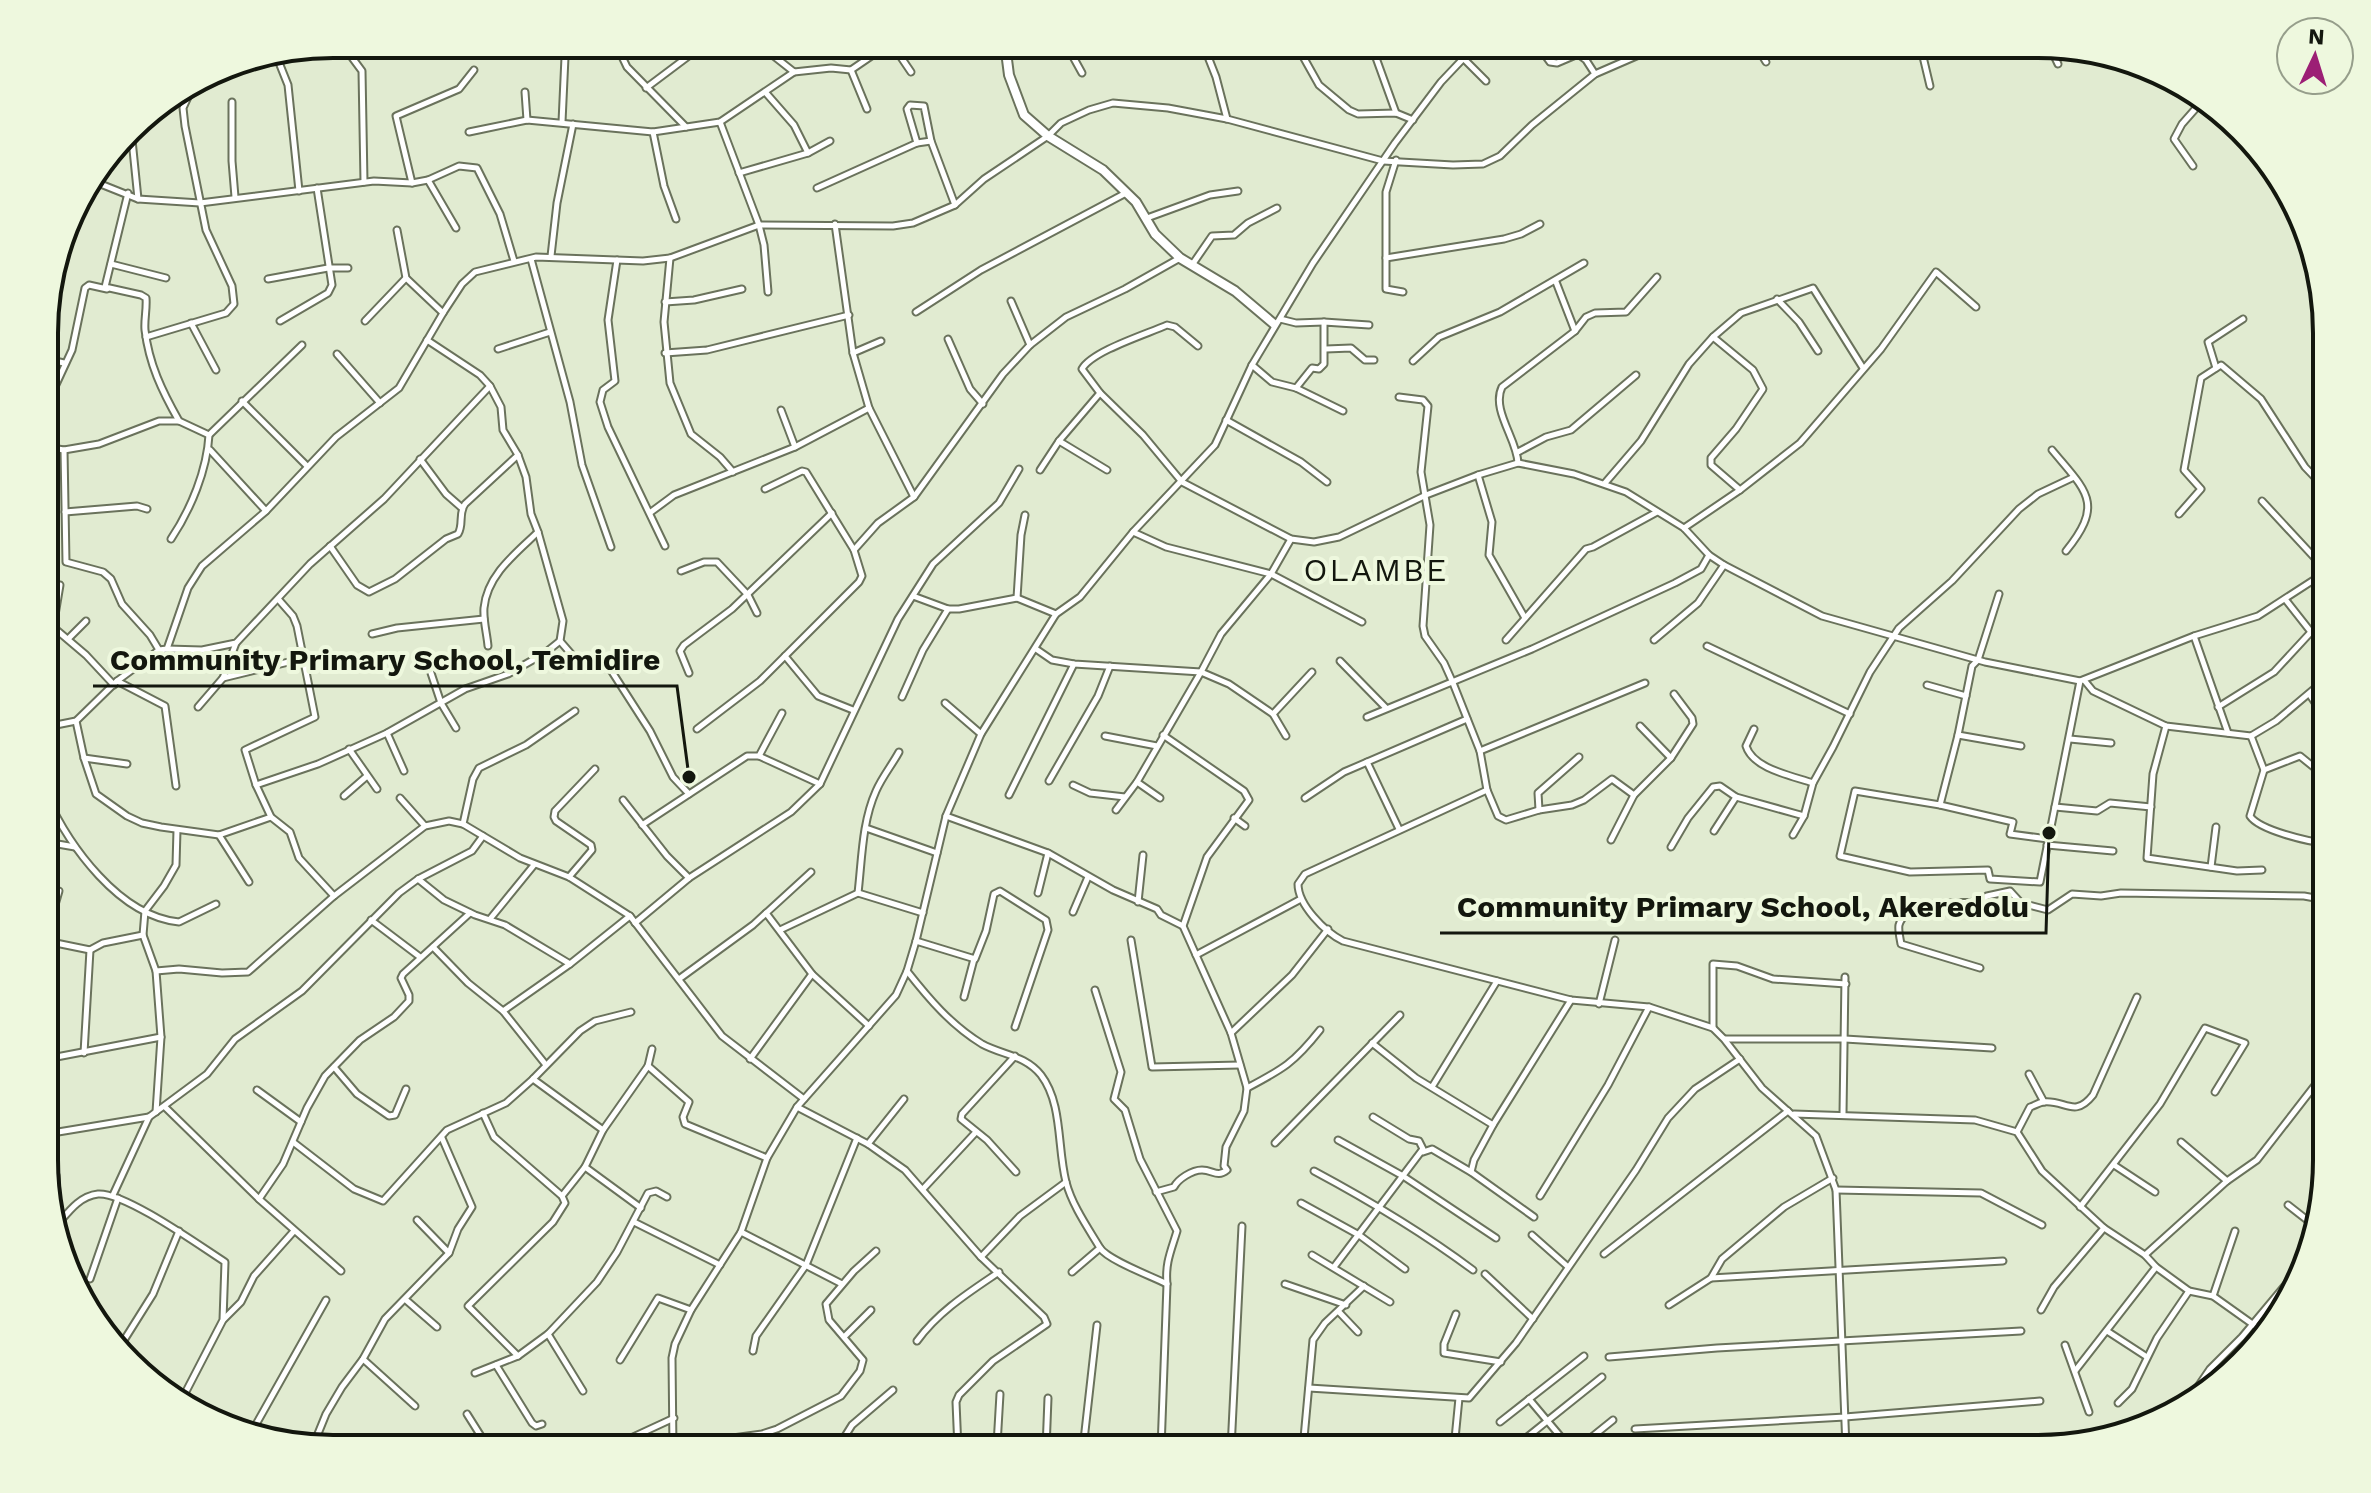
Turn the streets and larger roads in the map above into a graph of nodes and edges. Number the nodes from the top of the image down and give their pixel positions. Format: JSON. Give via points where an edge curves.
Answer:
{"nodes":[{"id":1,"x":1209,"y":58,"type":"edge"},
{"id":2,"x":1304,"y":58,"type":"edge"},
{"id":3,"x":1376,"y":58,"type":"edge"},
{"id":4,"x":1547,"y":58,"type":"edge"},
{"id":5,"x":1568,"y":58,"type":"edge"},
{"id":6,"x":1584,"y":58,"type":"edge"},
{"id":7,"x":1631,"y":58,"type":"edge"},
{"id":8,"x":1764,"y":58,"type":"edge"},
{"id":9,"x":1923,"y":58,"type":"edge"},
{"id":10,"x":353,"y":59,"type":"edge"},
{"id":11,"x":565,"y":59,"type":"edge"},
{"id":12,"x":621,"y":59,"type":"edge"},
{"id":13,"x":685,"y":59,"type":"edge"},
{"id":14,"x":777,"y":59,"type":"edge"},
{"id":15,"x":868,"y":59,"type":"edge"},
{"id":16,"x":901,"y":59,"type":"edge"},
{"id":17,"x":1007,"y":59,"type":"edge"},
{"id":18,"x":1074,"y":59,"type":"edge"},
{"id":19,"x":1464,"y":59,"type":"joint"},
{"id":20,"x":2056,"y":59,"type":"edge"},
{"id":21,"x":1766,"y":62,"type":"dead end"},
{"id":22,"x":279,"y":63,"type":"edge"},
{"id":23,"x":2058,"y":64,"type":"dead end"},
{"id":24,"x":474,"y":70,"type":"dead end"},
{"id":25,"x":851,"y":70,"type":"junction"},
{"id":26,"x":794,"y":72,"type":"junction"},
{"id":27,"x":911,"y":72,"type":"dead end"},
{"id":28,"x":1082,"y":73,"type":"dead end"},
{"id":29,"x":1595,"y":74,"type":"junction"},
{"id":30,"x":1486,"y":81,"type":"dead end"},
{"id":31,"x":1930,"y":86,"type":"dead end"},
{"id":32,"x":646,"y":88,"type":"junction"},
{"id":33,"x":525,"y":92,"type":"dead end"},
{"id":34,"x":766,"y":93,"type":"junction"},
{"id":35,"x":187,"y":100,"type":"edge"},
{"id":36,"x":232,"y":102,"type":"dead end"},
{"id":37,"x":2196,"y":108,"type":"edge"},
{"id":38,"x":867,"y":109,"type":"dead end"},
{"id":39,"x":1396,"y":113,"type":"junction"},
{"id":40,"x":1227,"y":119,"type":"junction"},
{"id":41,"x":527,"y":120,"type":"junction"},
{"id":42,"x":1413,"y":120,"type":"junction"},
{"id":43,"x":562,"y":122,"type":"junction"},
{"id":44,"x":720,"y":122,"type":"junction"},
{"id":45,"x":573,"y":124,"type":"junction"},
{"id":46,"x":687,"y":128,"type":"junction"},
{"id":47,"x":469,"y":132,"type":"dead end"},
{"id":48,"x":653,"y":132,"type":"junction"},
{"id":49,"x":1048,"y":136,"type":"junction"},
{"id":50,"x":830,"y":141,"type":"dead end"},
{"id":51,"x":931,"y":141,"type":"junction"},
{"id":52,"x":917,"y":143,"type":"junction"},
{"id":53,"x":133,"y":145,"type":"edge"},
{"id":54,"x":808,"y":153,"type":"junction"},
{"id":55,"x":1396,"y":160,"type":"junction"},
{"id":56,"x":1383,"y":161,"type":"junction"},
{"id":57,"x":2193,"y":166,"type":"dead end"},
{"id":58,"x":739,"y":173,"type":"junction"},
{"id":59,"x":428,"y":180,"type":"junction"},
{"id":60,"x":364,"y":182,"type":"junction"},
{"id":61,"x":412,"y":183,"type":"junction"},
{"id":62,"x":102,"y":186,"type":"edge"},
{"id":63,"x":317,"y":188,"type":"junction"},
{"id":64,"x":817,"y":188,"type":"dead end"},
{"id":65,"x":299,"y":191,"type":"junction"},
{"id":66,"x":1238,"y":191,"type":"dead end"},
{"id":67,"x":128,"y":193,"type":"junction"},
{"id":68,"x":1126,"y":193,"type":"junction"},
{"id":69,"x":235,"y":197,"type":"junction"},
{"id":70,"x":138,"y":199,"type":"junction"},
{"id":71,"x":200,"y":203,"type":"junction"},
{"id":72,"x":955,"y":205,"type":"junction"},
{"id":73,"x":1277,"y":208,"type":"dead end"},
{"id":74,"x":1147,"y":218,"type":"junction"},
{"id":75,"x":676,"y":219,"type":"dead end"},
{"id":76,"x":835,"y":224,"type":"junction"},
{"id":77,"x":1540,"y":224,"type":"dead end"},
{"id":78,"x":759,"y":225,"type":"junction"},
{"id":79,"x":456,"y":228,"type":"dead end"},
{"id":80,"x":397,"y":230,"type":"dead end"},
{"id":81,"x":551,"y":256,"type":"junction"},
{"id":82,"x":670,"y":258,"type":"junction"},
{"id":83,"x":1180,"y":258,"type":"junction"},
{"id":84,"x":1386,"y":258,"type":"junction"},
{"id":85,"x":531,"y":259,"type":"junction"},
{"id":86,"x":617,"y":260,"type":"junction"},
{"id":87,"x":514,"y":261,"type":"junction"},
{"id":88,"x":1584,"y":263,"type":"dead end"},
{"id":89,"x":111,"y":264,"type":"junction"},
{"id":90,"x":1191,"y":266,"type":"junction"},
{"id":91,"x":328,"y":268,"type":"junction"},
{"id":92,"x":348,"y":268,"type":"dead end"},
{"id":93,"x":1657,"y":277,"type":"dead end"},
{"id":94,"x":166,"y":278,"type":"dead end"},
{"id":95,"x":406,"y":278,"type":"junction"},
{"id":96,"x":268,"y":279,"type":"dead end"},
{"id":97,"x":1556,"y":282,"type":"junction"},
{"id":98,"x":742,"y":289,"type":"dead end"},
{"id":99,"x":107,"y":290,"type":"junction"},
{"id":100,"x":768,"y":292,"type":"dead end"},
{"id":101,"x":1403,"y":292,"type":"dead end"},
{"id":102,"x":1777,"y":299,"type":"junction"},
{"id":103,"x":1011,"y":301,"type":"dead end"},
{"id":104,"x":665,"y":302,"type":"junction"},
{"id":105,"x":1976,"y":307,"type":"dead end"},
{"id":106,"x":916,"y":312,"type":"dead end"},
{"id":107,"x":443,"y":313,"type":"junction"},
{"id":108,"x":849,"y":315,"type":"junction"},
{"id":109,"x":2243,"y":319,"type":"dead end"},
{"id":110,"x":280,"y":321,"type":"dead end"},
{"id":111,"x":365,"y":321,"type":"dead end"},
{"id":112,"x":1277,"y":322,"type":"junction"},
{"id":113,"x":1324,"y":322,"type":"junction"},
{"id":114,"x":191,"y":323,"type":"junction"},
{"id":115,"x":1369,"y":325,"type":"dead end"},
{"id":116,"x":1575,"y":331,"type":"junction"},
{"id":117,"x":550,"y":332,"type":"junction"},
{"id":118,"x":146,"y":337,"type":"junction"},
{"id":119,"x":1713,"y":337,"type":"junction"},
{"id":120,"x":948,"y":339,"type":"dead end"},
{"id":121,"x":427,"y":340,"type":"junction"},
{"id":122,"x":881,"y":341,"type":"dead end"},
{"id":123,"x":302,"y":345,"type":"dead end"},
{"id":124,"x":1030,"y":345,"type":"junction"},
{"id":125,"x":1198,"y":346,"type":"dead end"},
{"id":126,"x":498,"y":349,"type":"dead end"},
{"id":127,"x":1326,"y":349,"type":"junction"},
{"id":128,"x":1818,"y":351,"type":"dead end"},
{"id":129,"x":665,"y":353,"type":"junction"},
{"id":130,"x":853,"y":353,"type":"junction"},
{"id":131,"x":337,"y":354,"type":"dead end"},
{"id":132,"x":1374,"y":360,"type":"dead end"},
{"id":133,"x":1413,"y":361,"type":"dead end"},
{"id":134,"x":58,"y":362,"type":"edge"},
{"id":135,"x":64,"y":363,"type":"junction"},
{"id":136,"x":1252,"y":365,"type":"junction"},
{"id":137,"x":1863,"y":368,"type":"junction"},
{"id":138,"x":2216,"y":368,"type":"junction"},
{"id":139,"x":216,"y":370,"type":"dead end"},
{"id":140,"x":1636,"y":375,"type":"dead end"},
{"id":141,"x":58,"y":377,"type":"edge"},
{"id":142,"x":490,"y":386,"type":"junction"},
{"id":143,"x":1296,"y":388,"type":"junction"},
{"id":144,"x":1100,"y":393,"type":"junction"},
{"id":145,"x":1399,"y":397,"type":"dead end"},
{"id":146,"x":242,"y":401,"type":"junction"},
{"id":147,"x":380,"y":403,"type":"junction"},
{"id":148,"x":983,"y":404,"type":"junction"},
{"id":149,"x":869,"y":408,"type":"junction"},
{"id":150,"x":781,"y":410,"type":"dead end"},
{"id":151,"x":1343,"y":411,"type":"dead end"},
{"id":152,"x":1226,"y":420,"type":"junction"},
{"id":153,"x":179,"y":421,"type":"junction"},
{"id":154,"x":209,"y":435,"type":"junction"},
{"id":155,"x":1059,"y":441,"type":"junction"},
{"id":156,"x":795,"y":447,"type":"junction"},
{"id":157,"x":58,"y":449,"type":"edge"},
{"id":158,"x":64,"y":450,"type":"junction"},
{"id":159,"x":210,"y":450,"type":"junction"},
{"id":160,"x":2052,"y":450,"type":"dead end"},
{"id":161,"x":1518,"y":452,"type":"junction"},
{"id":162,"x":518,"y":455,"type":"junction"},
{"id":163,"x":420,"y":459,"type":"junction"},
{"id":164,"x":1518,"y":463,"type":"junction"},
{"id":165,"x":307,"y":466,"type":"junction"},
{"id":166,"x":1019,"y":469,"type":"dead end"},
{"id":167,"x":1040,"y":470,"type":"dead end"},
{"id":168,"x":1107,"y":470,"type":"dead end"},
{"id":169,"x":733,"y":472,"type":"junction"},
{"id":170,"x":2312,"y":474,"type":"edge"},
{"id":171,"x":1478,"y":475,"type":"junction"},
{"id":172,"x":2074,"y":477,"type":"junction"},
{"id":173,"x":1182,"y":482,"type":"junction"},
{"id":174,"x":1327,"y":482,"type":"dead end"},
{"id":175,"x":1605,"y":483,"type":"junction"},
{"id":176,"x":765,"y":489,"type":"dead end"},
{"id":177,"x":1740,"y":490,"type":"junction"},
{"id":178,"x":1426,"y":495,"type":"junction"},
{"id":179,"x":914,"y":497,"type":"junction"},
{"id":180,"x":2262,"y":501,"type":"dead end"},
{"id":181,"x":462,"y":508,"type":"junction"},
{"id":182,"x":147,"y":509,"type":"dead end"},
{"id":183,"x":266,"y":511,"type":"junction"},
{"id":184,"x":65,"y":512,"type":"junction"},
{"id":185,"x":651,"y":512,"type":"junction"},
{"id":186,"x":1657,"y":512,"type":"junction"},
{"id":187,"x":832,"y":513,"type":"junction"},
{"id":188,"x":2179,"y":514,"type":"dead end"},
{"id":189,"x":1025,"y":515,"type":"dead end"},
{"id":190,"x":1684,"y":528,"type":"junction"},
{"id":191,"x":538,"y":532,"type":"junction"},
{"id":192,"x":1133,"y":532,"type":"junction"},
{"id":193,"x":171,"y":539,"type":"dead end"},
{"id":194,"x":1291,"y":539,"type":"junction"},
{"id":195,"x":330,"y":546,"type":"junction"},
{"id":196,"x":665,"y":546,"type":"dead end"},
{"id":197,"x":611,"y":547,"type":"dead end"},
{"id":198,"x":854,"y":550,"type":"junction"},
{"id":199,"x":2066,"y":551,"type":"dead end"},
{"id":200,"x":1709,"y":555,"type":"junction"},
{"id":201,"x":2312,"y":556,"type":"edge"},
{"id":202,"x":1724,"y":565,"type":"junction"},
{"id":203,"x":681,"y":571,"type":"dead end"},
{"id":204,"x":1271,"y":574,"type":"junction"},
{"id":205,"x":2312,"y":581,"type":"edge"},
{"id":206,"x":60,"y":585,"type":"dead end"},
{"id":207,"x":58,"y":594,"type":"edge"},
{"id":208,"x":1999,"y":594,"type":"dead end"},
{"id":209,"x":748,"y":595,"type":"junction"},
{"id":210,"x":913,"y":596,"type":"junction"},
{"id":211,"x":1017,"y":598,"type":"junction"},
{"id":212,"x":2285,"y":599,"type":"junction"},
{"id":213,"x":279,"y":600,"type":"junction"},
{"id":214,"x":948,"y":609,"type":"junction"},
{"id":215,"x":757,"y":613,"type":"dead end"},
{"id":216,"x":1056,"y":614,"type":"junction"},
{"id":217,"x":1525,"y":618,"type":"junction"},
{"id":218,"x":484,"y":619,"type":"junction"},
{"id":219,"x":86,"y":621,"type":"dead end"},
{"id":220,"x":1362,"y":622,"type":"dead end"},
{"id":221,"x":58,"y":631,"type":"edge"},
{"id":222,"x":2311,"y":632,"type":"joint"},
{"id":223,"x":372,"y":634,"type":"dead end"},
{"id":224,"x":2194,"y":636,"type":"junction"},
{"id":225,"x":1892,"y":637,"type":"junction"},
{"id":226,"x":68,"y":639,"type":"junction"},
{"id":227,"x":1506,"y":640,"type":"dead end"},
{"id":228,"x":1654,"y":640,"type":"dead end"},
{"id":229,"x":560,"y":641,"type":"junction"},
{"id":230,"x":236,"y":643,"type":"junction"},
{"id":231,"x":488,"y":646,"type":"dead end"},
{"id":232,"x":1707,"y":646,"type":"dead end"},
{"id":233,"x":167,"y":649,"type":"junction"},
{"id":234,"x":1036,"y":649,"type":"junction"},
{"id":235,"x":159,"y":650,"type":"junction"},
{"id":236,"x":785,"y":656,"type":"junction"},
{"id":237,"x":305,"y":658,"type":"junction"},
{"id":238,"x":1978,"y":660,"type":"junction"},
{"id":239,"x":1340,"y":661,"type":"dead end"},
{"id":240,"x":579,"y":663,"type":"dead end"},
{"id":241,"x":607,"y":664,"type":"dead end"},
{"id":242,"x":1074,"y":664,"type":"junction"},
{"id":243,"x":1110,"y":666,"type":"junction"},
{"id":244,"x":429,"y":667,"type":"dead end"},
{"id":245,"x":1201,"y":672,"type":"junction"},
{"id":246,"x":1312,"y":672,"type":"dead end"},
{"id":247,"x":689,"y":673,"type":"dead end"},
{"id":248,"x":223,"y":678,"type":"junction"},
{"id":249,"x":2082,"y":680,"type":"junction"},
{"id":250,"x":115,"y":683,"type":"junction"},
{"id":251,"x":1453,"y":683,"type":"junction"},
{"id":252,"x":1645,"y":683,"type":"dead end"},
{"id":253,"x":1927,"y":685,"type":"dead end"},
{"id":254,"x":1674,"y":694,"type":"dead end"},
{"id":255,"x":2310,"y":695,"type":"joint"},
{"id":256,"x":1966,"y":696,"type":"junction"},
{"id":257,"x":902,"y":697,"type":"dead end"},
{"id":258,"x":2312,"y":698,"type":"edge"},
{"id":259,"x":441,"y":703,"type":"junction"},
{"id":260,"x":945,"y":703,"type":"dead end"},
{"id":261,"x":198,"y":707,"type":"dead end"},
{"id":262,"x":2218,"y":707,"type":"junction"},
{"id":263,"x":1386,"y":708,"type":"junction"},
{"id":264,"x":853,"y":710,"type":"junction"},
{"id":265,"x":575,"y":711,"type":"dead end"},
{"id":266,"x":782,"y":713,"type":"dead end"},
{"id":267,"x":1273,"y":714,"type":"junction"},
{"id":268,"x":1850,"y":714,"type":"junction"},
{"id":269,"x":1367,"y":717,"type":"dead end"},
{"id":270,"x":1467,"y":719,"type":"junction"},
{"id":271,"x":76,"y":721,"type":"junction"},
{"id":272,"x":58,"y":725,"type":"edge"},
{"id":273,"x":1640,"y":726,"type":"dead end"},
{"id":274,"x":2166,"y":726,"type":"junction"},
{"id":275,"x":456,"y":728,"type":"dead end"},
{"id":276,"x":697,"y":729,"type":"dead end"},
{"id":277,"x":1754,"y":729,"type":"dead end"},
{"id":278,"x":387,"y":733,"type":"junction"},
{"id":279,"x":981,"y":734,"type":"junction"},
{"id":280,"x":2228,"y":734,"type":"junction"},
{"id":281,"x":1163,"y":735,"type":"junction"},
{"id":282,"x":1958,"y":735,"type":"junction"},
{"id":283,"x":1105,"y":736,"type":"dead end"},
{"id":284,"x":1286,"y":736,"type":"dead end"},
{"id":285,"x":2251,"y":736,"type":"junction"},
{"id":286,"x":2070,"y":739,"type":"junction"},
{"id":287,"x":2111,"y":743,"type":"dead end"},
{"id":288,"x":1157,"y":746,"type":"junction"},
{"id":289,"x":2021,"y":746,"type":"dead end"},
{"id":290,"x":349,"y":749,"type":"junction"},
{"id":291,"x":1480,"y":751,"type":"junction"},
{"id":292,"x":899,"y":752,"type":"dead end"},
{"id":293,"x":759,"y":756,"type":"junction"},
{"id":294,"x":1579,"y":757,"type":"dead end"},
{"id":295,"x":84,"y":758,"type":"junction"},
{"id":296,"x":1671,"y":758,"type":"junction"},
{"id":297,"x":1367,"y":762,"type":"junction"},
{"id":298,"x":127,"y":764,"type":"dead end"},
{"id":299,"x":2312,"y":766,"type":"edge"},
{"id":300,"x":595,"y":769,"type":"dead end"},
{"id":301,"x":2264,"y":770,"type":"junction"},
{"id":302,"x":404,"y":771,"type":"dead end"},
{"id":303,"x":367,"y":776,"type":"junction"},
{"id":304,"x":1049,"y":781,"type":"dead end"},
{"id":305,"x":1137,"y":782,"type":"junction"},
{"id":306,"x":1813,"y":783,"type":"junction"},
{"id":307,"x":820,"y":784,"type":"junction"},
{"id":308,"x":256,"y":785,"type":"junction"},
{"id":309,"x":1073,"y":785,"type":"dead end"},
{"id":310,"x":176,"y":786,"type":"dead end"},
{"id":311,"x":377,"y":789,"type":"dead end"},
{"id":312,"x":1487,"y":790,"type":"junction"},
{"id":313,"x":689,"y":794,"type":"junction"},
{"id":314,"x":1009,"y":795,"type":"dead end"},
{"id":315,"x":1634,"y":795,"type":"junction"},
{"id":316,"x":344,"y":796,"type":"dead end"},
{"id":317,"x":1125,"y":797,"type":"junction"},
{"id":318,"x":1736,"y":797,"type":"junction"},
{"id":319,"x":400,"y":798,"type":"dead end"},
{"id":320,"x":1160,"y":798,"type":"dead end"},
{"id":321,"x":1305,"y":798,"type":"dead end"},
{"id":322,"x":623,"y":800,"type":"dead end"},
{"id":323,"x":1940,"y":805,"type":"junction"},
{"id":324,"x":2055,"y":807,"type":"junction"},
{"id":325,"x":2151,"y":807,"type":"junction"},
{"id":326,"x":1116,"y":810,"type":"dead end"},
{"id":327,"x":1539,"y":810,"type":"junction"},
{"id":328,"x":946,"y":816,"type":"junction"},
{"id":329,"x":1804,"y":816,"type":"junction"},
{"id":330,"x":58,"y":817,"type":"edge"},
{"id":331,"x":271,"y":817,"type":"junction"},
{"id":332,"x":1234,"y":818,"type":"junction"},
{"id":333,"x":463,"y":824,"type":"junction"},
{"id":334,"x":642,"y":825,"type":"junction"},
{"id":335,"x":425,"y":826,"type":"junction"},
{"id":336,"x":1245,"y":826,"type":"dead end"},
{"id":337,"x":866,"y":827,"type":"junction"},
{"id":338,"x":2216,"y":827,"type":"dead end"},
{"id":339,"x":1399,"y":829,"type":"junction"},
{"id":340,"x":177,"y":830,"type":"junction"},
{"id":341,"x":1714,"y":831,"type":"dead end"},
{"id":342,"x":219,"y":835,"type":"junction"},
{"id":343,"x":1793,"y":835,"type":"dead end"},
{"id":344,"x":483,"y":836,"type":"junction"},
{"id":345,"x":1611,"y":840,"type":"dead end"},
{"id":346,"x":2312,"y":840,"type":"edge"},
{"id":347,"x":2048,"y":842,"type":"junction"},
{"id":348,"x":58,"y":844,"type":"edge"},
{"id":349,"x":75,"y":847,"type":"junction"},
{"id":350,"x":1671,"y":847,"type":"dead end"},
{"id":351,"x":2113,"y":851,"type":"dead end"},
{"id":352,"x":937,"y":853,"type":"junction"},
{"id":353,"x":1048,"y":853,"type":"junction"},
{"id":354,"x":1143,"y":855,"type":"dead end"},
{"id":355,"x":534,"y":865,"type":"junction"},
{"id":356,"x":2211,"y":867,"type":"junction"},
{"id":357,"x":2262,"y":870,"type":"dead end"},
{"id":358,"x":811,"y":872,"type":"dead end"},
{"id":359,"x":569,"y":877,"type":"junction"},
{"id":360,"x":1088,"y":877,"type":"junction"},
{"id":361,"x":689,"y":878,"type":"junction"},
{"id":362,"x":418,"y":879,"type":"junction"},
{"id":363,"x":249,"y":882,"type":"dead end"},
{"id":364,"x":59,"y":891,"type":"dead end"},
{"id":365,"x":858,"y":893,"type":"junction"},
{"id":366,"x":1038,"y":893,"type":"dead end"},
{"id":367,"x":58,"y":895,"type":"edge"},
{"id":368,"x":334,"y":896,"type":"junction"},
{"id":369,"x":2312,"y":897,"type":"edge"},
{"id":370,"x":1301,"y":899,"type":"junction"},
{"id":371,"x":1138,"y":902,"type":"junction"},
{"id":372,"x":216,"y":904,"type":"dead end"},
{"id":373,"x":145,"y":911,"type":"junction"},
{"id":374,"x":1073,"y":912,"type":"dead end"},
{"id":375,"x":470,"y":913,"type":"junction"},
{"id":376,"x":766,"y":913,"type":"junction"},
{"id":377,"x":923,"y":913,"type":"junction"},
{"id":378,"x":630,"y":916,"type":"junction"},
{"id":379,"x":490,"y":919,"type":"junction"},
{"id":380,"x":371,"y":920,"type":"junction"},
{"id":381,"x":635,"y":923,"type":"junction"},
{"id":382,"x":1183,"y":926,"type":"junction"},
{"id":383,"x":1328,"y":929,"type":"junction"},
{"id":384,"x":780,"y":930,"type":"junction"},
{"id":385,"x":143,"y":935,"type":"junction"},
{"id":386,"x":1131,"y":940,"type":"dead end"},
{"id":387,"x":1615,"y":940,"type":"dead end"},
{"id":388,"x":58,"y":941,"type":"edge"},
{"id":389,"x":916,"y":941,"type":"junction"},
{"id":390,"x":433,"y":947,"type":"junction"},
{"id":391,"x":90,"y":950,"type":"junction"},
{"id":392,"x":1196,"y":955,"type":"junction"},
{"id":393,"x":420,"y":957,"type":"junction"},
{"id":394,"x":974,"y":959,"type":"junction"},
{"id":395,"x":570,"y":964,"type":"junction"},
{"id":396,"x":1980,"y":968,"type":"dead end"},
{"id":397,"x":156,"y":971,"type":"junction"},
{"id":398,"x":907,"y":971,"type":"junction"},
{"id":399,"x":812,"y":974,"type":"junction"},
{"id":400,"x":679,"y":979,"type":"junction"},
{"id":401,"x":1497,"y":981,"type":"junction"},
{"id":402,"x":1095,"y":990,"type":"dead end"},
{"id":403,"x":964,"y":997,"type":"dead end"},
{"id":404,"x":2137,"y":997,"type":"dead end"},
{"id":405,"x":1571,"y":1000,"type":"junction"},
{"id":406,"x":1599,"y":1004,"type":"junction"},
{"id":407,"x":1649,"y":1007,"type":"junction"},
{"id":408,"x":503,"y":1011,"type":"junction"},
{"id":409,"x":631,"y":1012,"type":"dead end"},
{"id":410,"x":1400,"y":1015,"type":"dead end"},
{"id":411,"x":869,"y":1026,"type":"junction"},
{"id":412,"x":1015,"y":1027,"type":"dead end"},
{"id":413,"x":1713,"y":1028,"type":"junction"},
{"id":414,"x":1320,"y":1030,"type":"dead end"},
{"id":415,"x":1231,"y":1033,"type":"junction"},
{"id":416,"x":161,"y":1037,"type":"junction"},
{"id":417,"x":1724,"y":1039,"type":"junction"},
{"id":418,"x":1845,"y":1039,"type":"junction"},
{"id":419,"x":1372,"y":1043,"type":"junction"},
{"id":420,"x":1992,"y":1048,"type":"dead end"},
{"id":421,"x":652,"y":1049,"type":"dead end"},
{"id":422,"x":84,"y":1053,"type":"junction"},
{"id":423,"x":1015,"y":1056,"type":"junction"},
{"id":424,"x":58,"y":1057,"type":"edge"},
{"id":425,"x":750,"y":1059,"type":"junction"},
{"id":426,"x":1740,"y":1059,"type":"junction"},
{"id":427,"x":546,"y":1065,"type":"junction"},
{"id":428,"x":1240,"y":1065,"type":"junction"},
{"id":429,"x":648,"y":1066,"type":"junction"},
{"id":430,"x":334,"y":1067,"type":"junction"},
{"id":431,"x":2029,"y":1074,"type":"dead end"},
{"id":432,"x":533,"y":1079,"type":"junction"},
{"id":433,"x":1432,"y":1087,"type":"junction"},
{"id":434,"x":1247,"y":1088,"type":"junction"},
{"id":435,"x":406,"y":1089,"type":"dead end"},
{"id":436,"x":2312,"y":1089,"type":"edge"},
{"id":437,"x":257,"y":1090,"type":"dead end"},
{"id":438,"x":2215,"y":1092,"type":"dead end"},
{"id":439,"x":804,"y":1099,"type":"junction"},
{"id":440,"x":904,"y":1099,"type":"dead end"},
{"id":441,"x":2044,"y":1102,"type":"junction"},
{"id":442,"x":165,"y":1107,"type":"junction"},
{"id":443,"x":797,"y":1107,"type":"junction"},
{"id":444,"x":1790,"y":1112,"type":"junction"},
{"id":445,"x":156,"y":1113,"type":"junction"},
{"id":446,"x":483,"y":1113,"type":"junction"},
{"id":447,"x":1843,"y":1114,"type":"junction"},
{"id":448,"x":149,"y":1117,"type":"junction"},
{"id":449,"x":1373,"y":1117,"type":"dead end"},
{"id":450,"x":301,"y":1122,"type":"junction"},
{"id":451,"x":1493,"y":1125,"type":"junction"},
{"id":452,"x":603,"y":1130,"type":"junction"},
{"id":453,"x":58,"y":1132,"type":"edge"},
{"id":454,"x":976,"y":1132,"type":"junction"},
{"id":455,"x":2017,"y":1132,"type":"junction"},
{"id":456,"x":442,"y":1138,"type":"junction"},
{"id":457,"x":857,"y":1138,"type":"junction"},
{"id":458,"x":1338,"y":1140,"type":"dead end"},
{"id":459,"x":293,"y":1142,"type":"junction"},
{"id":460,"x":2181,"y":1142,"type":"dead end"},
{"id":461,"x":1275,"y":1143,"type":"dead end"},
{"id":462,"x":868,"y":1144,"type":"junction"},
{"id":463,"x":767,"y":1158,"type":"junction"},
{"id":464,"x":1416,"y":1158,"type":"junction"},
{"id":465,"x":2114,"y":1165,"type":"junction"},
{"id":466,"x":585,"y":1167,"type":"junction"},
{"id":467,"x":1314,"y":1171,"type":"dead end"},
{"id":468,"x":1016,"y":1172,"type":"dead end"},
{"id":469,"x":1471,"y":1172,"type":"junction"},
{"id":470,"x":1403,"y":1176,"type":"junction"},
{"id":471,"x":1833,"y":1178,"type":"junction"},
{"id":472,"x":2227,"y":1181,"type":"junction"},
{"id":473,"x":1066,"y":1182,"type":"junction"},
{"id":474,"x":923,"y":1189,"type":"junction"},
{"id":475,"x":1836,"y":1190,"type":"junction"},
{"id":476,"x":1156,"y":1192,"type":"junction"},
{"id":477,"x":2155,"y":1192,"type":"dead end"},
{"id":478,"x":116,"y":1196,"type":"junction"},
{"id":479,"x":562,"y":1196,"type":"junction"},
{"id":480,"x":1540,"y":1196,"type":"dead end"},
{"id":481,"x":667,"y":1197,"type":"dead end"},
{"id":482,"x":259,"y":1199,"type":"junction"},
{"id":483,"x":1301,"y":1203,"type":"dead end"},
{"id":484,"x":2288,"y":1205,"type":"dead end"},
{"id":485,"x":1380,"y":1206,"type":"junction"},
{"id":486,"x":2080,"y":1207,"type":"junction"},
{"id":487,"x":641,"y":1208,"type":"junction"},
{"id":488,"x":64,"y":1216,"type":"edge"},
{"id":489,"x":1534,"y":1217,"type":"dead end"},
{"id":490,"x":2306,"y":1219,"type":"edge"},
{"id":491,"x":417,"y":1220,"type":"dead end"},
{"id":492,"x":634,"y":1222,"type":"junction"},
{"id":493,"x":2042,"y":1225,"type":"dead end"},
{"id":494,"x":1242,"y":1226,"type":"dead end"},
{"id":495,"x":2104,"y":1228,"type":"junction"},
{"id":496,"x":179,"y":1231,"type":"junction"},
{"id":497,"x":294,"y":1231,"type":"junction"},
{"id":498,"x":2235,"y":1231,"type":"dead end"},
{"id":499,"x":741,"y":1232,"type":"junction"},
{"id":500,"x":1359,"y":1235,"type":"junction"},
{"id":501,"x":1532,"y":1235,"type":"dead end"},
{"id":502,"x":1496,"y":1238,"type":"dead end"},
{"id":503,"x":1100,"y":1248,"type":"junction"},
{"id":504,"x":876,"y":1251,"type":"dead end"},
{"id":505,"x":449,"y":1253,"type":"junction"},
{"id":506,"x":1604,"y":1254,"type":"dead end"},
{"id":507,"x":1312,"y":1255,"type":"dead end"},
{"id":508,"x":2145,"y":1255,"type":"junction"},
{"id":509,"x":981,"y":1257,"type":"junction"},
{"id":510,"x":2003,"y":1261,"type":"dead end"},
{"id":511,"x":720,"y":1265,"type":"junction"},
{"id":512,"x":806,"y":1265,"type":"junction"},
{"id":513,"x":1567,"y":1266,"type":"junction"},
{"id":514,"x":1334,"y":1267,"type":"junction"},
{"id":515,"x":2156,"y":1267,"type":"junction"},
{"id":516,"x":1405,"y":1269,"type":"dead end"},
{"id":517,"x":1840,"y":1269,"type":"junction"},
{"id":518,"x":1473,"y":1270,"type":"dead end"},
{"id":519,"x":341,"y":1271,"type":"dead end"},
{"id":520,"x":999,"y":1272,"type":"junction"},
{"id":521,"x":1072,"y":1272,"type":"dead end"},
{"id":522,"x":1485,"y":1274,"type":"dead end"},
{"id":523,"x":1711,"y":1278,"type":"junction"},
{"id":524,"x":90,"y":1279,"type":"dead end"},
{"id":525,"x":842,"y":1284,"type":"junction"},
{"id":526,"x":1167,"y":1284,"type":"junction"},
{"id":527,"x":1285,"y":1284,"type":"dead end"},
{"id":528,"x":1364,"y":1286,"type":"junction"},
{"id":529,"x":2189,"y":1291,"type":"junction"},
{"id":530,"x":2278,"y":1294,"type":"edge"},
{"id":531,"x":2213,"y":1296,"type":"junction"},
{"id":532,"x":326,"y":1300,"type":"dead end"},
{"id":533,"x":406,"y":1300,"type":"junction"},
{"id":534,"x":1390,"y":1302,"type":"dead end"},
{"id":535,"x":1346,"y":1305,"type":"junction"},
{"id":536,"x":1669,"y":1305,"type":"dead end"},
{"id":537,"x":691,"y":1310,"type":"junction"},
{"id":538,"x":871,"y":1310,"type":"dead end"},
{"id":539,"x":2041,"y":1310,"type":"dead end"},
{"id":540,"x":1339,"y":1312,"type":"junction"},
{"id":541,"x":1456,"y":1314,"type":"dead end"},
{"id":542,"x":1533,"y":1319,"type":"junction"},
{"id":543,"x":223,"y":1320,"type":"junction"},
{"id":544,"x":1097,"y":1325,"type":"dead end"},
{"id":545,"x":2251,"y":1325,"type":"junction"},
{"id":546,"x":437,"y":1327,"type":"dead end"},
{"id":547,"x":2255,"y":1328,"type":"edge"},
{"id":548,"x":2021,"y":1331,"type":"dead end"},
{"id":549,"x":2107,"y":1331,"type":"junction"},
{"id":550,"x":1358,"y":1332,"type":"dead end"},
{"id":551,"x":548,"y":1334,"type":"junction"},
{"id":552,"x":845,"y":1336,"type":"junction"},
{"id":553,"x":125,"y":1338,"type":"edge"},
{"id":554,"x":917,"y":1341,"type":"dead end"},
{"id":555,"x":1841,"y":1342,"type":"junction"},
{"id":556,"x":2065,"y":1345,"type":"dead end"},
{"id":557,"x":753,"y":1351,"type":"dead end"},
{"id":558,"x":518,"y":1356,"type":"junction"},
{"id":559,"x":1584,"y":1356,"type":"dead end"},
{"id":560,"x":1609,"y":1357,"type":"dead end"},
{"id":561,"x":2147,"y":1357,"type":"junction"},
{"id":562,"x":363,"y":1359,"type":"junction"},
{"id":563,"x":620,"y":1360,"type":"dead end"},
{"id":564,"x":1502,"y":1362,"type":"junction"},
{"id":565,"x":496,"y":1365,"type":"junction"},
{"id":566,"x":2075,"y":1371,"type":"junction"},
{"id":567,"x":475,"y":1373,"type":"dead end"},
{"id":568,"x":1602,"y":1377,"type":"dead end"},
{"id":569,"x":2203,"y":1379,"type":"edge"},
{"id":570,"x":1309,"y":1388,"type":"junction"},
{"id":571,"x":893,"y":1390,"type":"dead end"},
{"id":572,"x":583,"y":1391,"type":"dead end"},
{"id":573,"x":186,"y":1392,"type":"edge"},
{"id":574,"x":1000,"y":1394,"type":"dead end"},
{"id":575,"x":1048,"y":1398,"type":"dead end"},
{"id":576,"x":1459,"y":1398,"type":"junction"},
{"id":577,"x":1529,"y":1399,"type":"junction"},
{"id":578,"x":2040,"y":1401,"type":"dead end"},
{"id":579,"x":2118,"y":1403,"type":"dead end"},
{"id":580,"x":415,"y":1406,"type":"dead end"},
{"id":581,"x":2089,"y":1412,"type":"dead end"},
{"id":582,"x":467,"y":1414,"type":"dead end"},
{"id":583,"x":1845,"y":1417,"type":"junction"},
{"id":584,"x":674,"y":1418,"type":"junction"},
{"id":585,"x":1613,"y":1420,"type":"dead end"},
{"id":586,"x":1500,"y":1422,"type":"dead end"},
{"id":587,"x":1547,"y":1422,"type":"junction"},
{"id":588,"x":256,"y":1424,"type":"edge"},
{"id":589,"x":542,"y":1424,"type":"dead end"},
{"id":590,"x":1635,"y":1429,"type":"dead end"},
{"id":591,"x":319,"y":1434,"type":"edge"},
{"id":592,"x":1232,"y":1434,"type":"edge"},
{"id":593,"x":1304,"y":1434,"type":"edge"},
{"id":594,"x":1455,"y":1434,"type":"edge"},
{"id":595,"x":1531,"y":1434,"type":"edge"},
{"id":596,"x":1559,"y":1434,"type":"edge"},
{"id":597,"x":1594,"y":1434,"type":"edge"},
{"id":598,"x":1846,"y":1434,"type":"edge"},
{"id":599,"x":480,"y":1435,"type":"edge"},
{"id":600,"x":638,"y":1435,"type":"edge"},
{"id":601,"x":673,"y":1435,"type":"edge"},
{"id":602,"x":754,"y":1435,"type":"edge"},
{"id":603,"x":846,"y":1435,"type":"edge"},
{"id":604,"x":957,"y":1435,"type":"edge"},
{"id":605,"x":998,"y":1435,"type":"edge"},
{"id":606,"x":1047,"y":1435,"type":"edge"},
{"id":607,"x":1085,"y":1435,"type":"edge"},
{"id":608,"x":1162,"y":1435,"type":"edge"}],
"edges":[{"from":1,"to":40,"type":"street"},
{"from":2,"to":39,"type":"street","via":[[1319,85],[1349,110]]},
{"from":3,"to":39,"type":"street"},
{"from":4,"to":5,"type":"street","via":[[1557,63]]},
{"from":6,"to":29,"type":"street"},
{"from":7,"to":29,"type":"street"},
{"from":8,"to":21,"type":"street"},
{"from":9,"to":31,"type":"street"},
{"from":10,"to":60,"type":"street","via":[[362,71]]},
{"from":11,"to":43,"type":"street"},
{"from":12,"to":32,"type":"street"},
{"from":13,"to":32,"type":"street"},
{"from":14,"to":26,"type":"street"},
{"from":15,"to":25,"type":"street"},
{"from":16,"to":27,"type":"street"},
{"from":17,"to":49,"type":"street","via":[[1024,115]]},
{"from":18,"to":28,"type":"street"},
{"from":19,"to":30,"type":"street"},
{"from":19,"to":42,"type":"street"},
{"from":20,"to":23,"type":"street"},
{"from":22,"to":65,"type":"street","via":[[288,85]]},
{"from":24,"to":61,"type":"street","via":[[459,89],[396,116]]},
{"from":25,"to":26,"type":"street"},
{"from":25,"to":38,"type":"street"},
{"from":26,"to":34,"type":"street"},
{"from":29,"to":55,"type":"street","via":[[1492,161],[1453,165]]},
{"from":32,"to":46,"type":"street"},
{"from":33,"to":41,"type":"street"},
{"from":34,"to":44,"type":"street"},
{"from":34,"to":54,"type":"street","via":[[794,125]]},
{"from":35,"to":71,"type":"street","via":[[183,108]]},
{"from":36,"to":69,"type":"street"},
{"from":37,"to":57,"type":"street","via":[[2174,139]]},
{"from":39,"to":42,"type":"street"},
{"from":40,"to":49,"type":"street","via":[[1113,103],[1071,118]]},
{"from":40,"to":56,"type":"street"},
{"from":41,"to":43,"type":"street"},
{"from":41,"to":47,"type":"street"},
{"from":42,"to":56,"type":"street"},
{"from":43,"to":45,"type":"street"},
{"from":44,"to":46,"type":"street"},
{"from":44,"to":58,"type":"street"},
{"from":45,"to":48,"type":"street"},
{"from":45,"to":81,"type":"street"},
{"from":46,"to":48,"type":"street"},
{"from":48,"to":75,"type":"street"},
{"from":49,"to":68,"type":"street","via":[[1103,170]]},
{"from":49,"to":72,"type":"street"},
{"from":50,"to":54,"type":"street"},
{"from":51,"to":52,"type":"street"},
{"from":51,"to":52,"type":"street","via":[[924,106],[916,104],[907,109]]},
{"from":51,"to":72,"type":"street"},
{"from":52,"to":64,"type":"street"},
{"from":53,"to":70,"type":"street"},
{"from":54,"to":58,"type":"street"},
{"from":55,"to":56,"type":"street"},
{"from":55,"to":84,"type":"street","via":[[1386,192]]},
{"from":56,"to":112,"type":"street"},
{"from":58,"to":78,"type":"street"},
{"from":59,"to":61,"type":"street"},
{"from":59,"to":79,"type":"street"},
{"from":59,"to":87,"type":"street","via":[[459,166],[477,168],[500,214]]},
{"from":60,"to":61,"type":"street"},
{"from":60,"to":63,"type":"street"},
{"from":62,"to":67,"type":"street"},
{"from":63,"to":65,"type":"street"},
{"from":63,"to":91,"type":"street"},
{"from":65,"to":69,"type":"street"},
{"from":66,"to":74,"type":"street","via":[[1210,195]]},
{"from":67,"to":70,"type":"street"},
{"from":67,"to":89,"type":"street"},
{"from":68,"to":74,"type":"street"},
{"from":68,"to":106,"type":"street","via":[[981,270]]},
{"from":69,"to":71,"type":"street"},
{"from":70,"to":71,"type":"street"},
{"from":71,"to":114,"type":"street","via":[[234,304],[226,313]]},
{"from":72,"to":76,"type":"street","via":[[913,223]]},
{"from":73,"to":90,"type":"street","via":[[1238,233],[1212,236]]},
{"from":74,"to":83,"type":"street","via":[[1155,234]]},
{"from":76,"to":78,"type":"street"},
{"from":76,"to":108,"type":"street"},
{"from":77,"to":84,"type":"street","via":[[1504,239]]},
{"from":78,"to":82,"type":"street"},
{"from":78,"to":100,"type":"street"},
{"from":80,"to":95,"type":"street"},
{"from":81,"to":85,"type":"street"},
{"from":81,"to":86,"type":"street"},
{"from":82,"to":86,"type":"street"},
{"from":82,"to":104,"type":"street"},
{"from":83,"to":90,"type":"street"},
{"from":83,"to":124,"type":"street","via":[[1066,317]]},
{"from":84,"to":101,"type":"street","via":[[1386,289]]},
{"from":85,"to":87,"type":"street"},
{"from":85,"to":117,"type":"street"},
{"from":86,"to":185,"type":"street","via":[[608,320],[615,381],[603,390],[600,402]]},
{"from":87,"to":107,"type":"street","via":[[469,276]]},
{"from":88,"to":97,"type":"street"},
{"from":89,"to":94,"type":"street"},
{"from":89,"to":99,"type":"street"},
{"from":90,"to":112,"type":"street"},
{"from":91,"to":92,"type":"street"},
{"from":91,"to":96,"type":"street"},
{"from":91,"to":110,"type":"street","via":[[328,293]]},
{"from":93,"to":116,"type":"street","via":[[1626,312],[1595,313]]},
{"from":95,"to":107,"type":"street"},
{"from":95,"to":111,"type":"street"},
{"from":97,"to":116,"type":"street"},
{"from":97,"to":133,"type":"street","via":[[1439,337]]},
{"from":98,"to":104,"type":"street"},
{"from":99,"to":118,"type":"street","via":[[146,298]]},
{"from":99,"to":135,"type":"street","via":[[85,288],[78,331]]},
{"from":102,"to":119,"type":"street","via":[[1741,313]]},
{"from":102,"to":128,"type":"street"},
{"from":102,"to":137,"type":"street","via":[[1813,288]]},
{"from":103,"to":124,"type":"street"},
{"from":104,"to":129,"type":"street"},
{"from":105,"to":137,"type":"street","via":[[1936,272]]},
{"from":107,"to":121,"type":"street"},
{"from":108,"to":129,"type":"street","via":[[707,350]]},
{"from":108,"to":130,"type":"street"},
{"from":109,"to":138,"type":"street","via":[[2208,342]]},
{"from":112,"to":113,"type":"street"},
{"from":112,"to":136,"type":"street"},
{"from":113,"to":115,"type":"street"},
{"from":113,"to":127,"type":"street"},
{"from":114,"to":118,"type":"street"},
{"from":114,"to":139,"type":"street"},
{"from":116,"to":161,"type":"street","via":[[1499,392]]},
{"from":117,"to":126,"type":"street"},
{"from":117,"to":197,"type":"street","via":[[582,465]]},
{"from":118,"to":153,"type":"street","via":[[149,361]]},
{"from":119,"to":175,"type":"street"},
{"from":119,"to":177,"type":"street","via":[[1753,370],[1763,389],[1711,458],[1711,465]]},
{"from":120,"to":148,"type":"street","via":[[970,389]]},
{"from":121,"to":142,"type":"street"},
{"from":121,"to":147,"type":"street","via":[[405,381]]},
{"from":122,"to":130,"type":"street"},
{"from":123,"to":146,"type":"street"},
{"from":124,"to":148,"type":"street"},
{"from":125,"to":144,"type":"street","via":[[1167,325],[1108,351],[1082,369]]},
{"from":127,"to":132,"type":"street","via":[[1351,348],[1365,360]]},
{"from":127,"to":143,"type":"street","via":[[1324,364],[1312,368]]},
{"from":129,"to":169,"type":"street","via":[[670,383],[691,434]]},
{"from":130,"to":149,"type":"street"},
{"from":131,"to":147,"type":"street"},
{"from":134,"to":135,"type":"street"},
{"from":135,"to":141,"type":"street"},
{"from":136,"to":143,"type":"street","via":[[1272,382]]},
{"from":136,"to":152,"type":"street"},
{"from":137,"to":177,"type":"street","via":[[1800,443]]},
{"from":138,"to":170,"type":"street","via":[[2221,365],[2261,399]]},
{"from":138,"to":188,"type":"street","via":[[2201,378],[2184,470],[2201,489]]},
{"from":140,"to":161,"type":"street","via":[[1579,425]]},
{"from":142,"to":162,"type":"street","via":[[501,407],[503,430]]},
{"from":142,"to":163,"type":"street"},
{"from":143,"to":151,"type":"street"},
{"from":144,"to":155,"type":"street"},
{"from":144,"to":173,"type":"street"},
{"from":145,"to":178,"type":"street","via":[[1427,402],[1421,472]]},
{"from":146,"to":154,"type":"street"},
{"from":146,"to":165,"type":"street"},
{"from":147,"to":165,"type":"street"},
{"from":148,"to":179,"type":"street"},
{"from":149,"to":156,"type":"street"},
{"from":149,"to":179,"type":"street"},
{"from":150,"to":156,"type":"street"},
{"from":152,"to":173,"type":"street","via":[[1215,445]]},
{"from":152,"to":174,"type":"street"},
{"from":153,"to":154,"type":"street"},
{"from":153,"to":158,"type":"street","via":[[159,421],[99,444]]},
{"from":154,"to":159,"type":"street"},
{"from":155,"to":167,"type":"street"},
{"from":155,"to":168,"type":"street"},
{"from":156,"to":169,"type":"street"},
{"from":157,"to":158,"type":"street"},
{"from":158,"to":184,"type":"street"},
{"from":159,"to":183,"type":"street"},
{"from":159,"to":193,"type":"street","via":[[183,522]]},
{"from":160,"to":172,"type":"street"},
{"from":161,"to":164,"type":"street"},
{"from":162,"to":181,"type":"street"},
{"from":162,"to":191,"type":"street"},
{"from":163,"to":181,"type":"street"},
{"from":163,"to":195,"type":"street"},
{"from":164,"to":171,"type":"street"},
{"from":164,"to":175,"type":"street"},
{"from":165,"to":183,"type":"street"},
{"from":166,"to":210,"type":"street","via":[[999,503],[933,564]]},
{"from":169,"to":185,"type":"street","via":[[674,495]]},
{"from":171,"to":178,"type":"street"},
{"from":171,"to":217,"type":"street","via":[[1492,522],[1489,555]]},
{"from":172,"to":199,"type":"street","via":[[2085,491],[2088,512],[2082,531]]},
{"from":172,"to":225,"type":"street","via":[[2019,509]]},
{"from":173,"to":192,"type":"street"},
{"from":173,"to":194,"type":"street"},
{"from":175,"to":186,"type":"street"},
{"from":176,"to":187,"type":"street","via":[[806,472]]},
{"from":177,"to":190,"type":"street"},
{"from":178,"to":194,"type":"street","via":[[1339,537]]},
{"from":178,"to":251,"type":"street","via":[[1430,525],[1423,626]]},
{"from":179,"to":198,"type":"street","via":[[878,523]]},
{"from":180,"to":201,"type":"street"},
{"from":181,"to":195,"type":"street","via":[[458,534],[369,592],[357,585]]},
{"from":182,"to":184,"type":"street"},
{"from":183,"to":233,"type":"street","via":[[202,566],[188,588]]},
{"from":184,"to":235,"type":"street","via":[[66,562],[111,579],[122,604]]},
{"from":185,"to":196,"type":"street"},
{"from":186,"to":190,"type":"street"},
{"from":186,"to":217,"type":"street","via":[[1586,549]]},
{"from":187,"to":198,"type":"street"},
{"from":187,"to":209,"type":"street"},
{"from":189,"to":211,"type":"street"},
{"from":190,"to":200,"type":"street"},
{"from":191,"to":218,"type":"street","via":[[494,578]]},
{"from":191,"to":229,"type":"street","via":[[563,621]]},
{"from":192,"to":204,"type":"street","via":[[1166,547]]},
{"from":192,"to":216,"type":"street","via":[[1080,597]]},
{"from":194,"to":204,"type":"street"},
{"from":195,"to":213,"type":"street"},
{"from":198,"to":236,"type":"street","via":[[859,582]]},
{"from":200,"to":202,"type":"street"},
{"from":200,"to":251,"type":"street","via":[[1701,569],[1675,583]]},
{"from":202,"to":225,"type":"street","via":[[1822,616]]},
{"from":202,"to":228,"type":"street","via":[[1698,603]]},
{"from":203,"to":209,"type":"street","via":[[717,562]]},
{"from":204,"to":220,"type":"street"},
{"from":204,"to":245,"type":"street","via":[[1221,634]]},
{"from":205,"to":212,"type":"street"},
{"from":206,"to":207,"type":"street"},
{"from":208,"to":238,"type":"street"},
{"from":209,"to":215,"type":"street"},
{"from":209,"to":247,"type":"street","via":[[680,651]]},
{"from":210,"to":214,"type":"street"},
{"from":210,"to":264,"type":"street"},
{"from":211,"to":214,"type":"street"},
{"from":211,"to":216,"type":"street"},
{"from":212,"to":222,"type":"street"},
{"from":212,"to":224,"type":"street","via":[[2258,616]]},
{"from":213,"to":230,"type":"street"},
{"from":213,"to":237,"type":"street","via":[[293,616]]},
{"from":214,"to":257,"type":"street"},
{"from":216,"to":234,"type":"street"},
{"from":217,"to":227,"type":"street"},
{"from":218,"to":223,"type":"street"},
{"from":218,"to":231,"type":"street"},
{"from":219,"to":226,"type":"street"},
{"from":221,"to":226,"type":"street"},
{"from":222,"to":262,"type":"street","via":[[2274,672]]},
{"from":224,"to":249,"type":"street"},
{"from":224,"to":262,"type":"street"},
{"from":225,"to":238,"type":"street"},
{"from":225,"to":268,"type":"street"},
{"from":226,"to":250,"type":"street"},
{"from":229,"to":240,"type":"street"},
{"from":229,"to":259,"type":"street","via":[[508,674]]},
{"from":230,"to":233,"type":"street","via":[[202,650]]},
{"from":230,"to":248,"type":"street"},
{"from":232,"to":268,"type":"street"},
{"from":233,"to":235,"type":"street"},
{"from":234,"to":242,"type":"street","via":[[1052,660]]},
{"from":234,"to":279,"type":"street"},
{"from":235,"to":250,"type":"street"},
{"from":236,"to":264,"type":"street","via":[[818,696]]},
{"from":236,"to":276,"type":"street"},
{"from":237,"to":248,"type":"street"},
{"from":237,"to":308,"type":"street","via":[[315,717],[245,750]]},
{"from":238,"to":249,"type":"street"},
{"from":238,"to":256,"type":"street"},
{"from":239,"to":263,"type":"street"},
{"from":241,"to":313,"type":"street","via":[[673,777]]},
{"from":242,"to":243,"type":"street"},
{"from":242,"to":314,"type":"street"},
{"from":243,"to":245,"type":"street"},
{"from":243,"to":304,"type":"street"},
{"from":244,"to":259,"type":"street"},
{"from":245,"to":267,"type":"street"},
{"from":245,"to":281,"type":"street"},
{"from":246,"to":267,"type":"street"},
{"from":248,"to":261,"type":"street"},
{"from":249,"to":274,"type":"street","via":[[2093,691]]},
{"from":249,"to":286,"type":"street"},
{"from":250,"to":271,"type":"street"},
{"from":250,"to":310,"type":"street","via":[[165,706]]},
{"from":251,"to":263,"type":"street"},
{"from":251,"to":270,"type":"street"},
{"from":252,"to":291,"type":"street"},
{"from":253,"to":256,"type":"street"},
{"from":254,"to":296,"type":"street","via":[[1694,721]]},
{"from":255,"to":258,"type":"street"},
{"from":255,"to":285,"type":"street"},
{"from":256,"to":282,"type":"street"},
{"from":259,"to":275,"type":"street"},
{"from":259,"to":278,"type":"street"},
{"from":260,"to":279,"type":"street"},
{"from":262,"to":280,"type":"street"},
{"from":263,"to":269,"type":"street"},
{"from":264,"to":307,"type":"street"},
{"from":265,"to":333,"type":"street","via":[[526,745],[479,768]]},
{"from":266,"to":293,"type":"street"},
{"from":267,"to":284,"type":"street"},
{"from":268,"to":306,"type":"street"},
{"from":270,"to":291,"type":"street"},
{"from":270,"to":297,"type":"street"},
{"from":271,"to":272,"type":"street"},
{"from":271,"to":295,"type":"street"},
{"from":273,"to":296,"type":"street"},
{"from":274,"to":280,"type":"street"},
{"from":274,"to":325,"type":"street","via":[[2153,774]]},
{"from":277,"to":306,"type":"street","via":[[1746,746],[1750,757]]},
{"from":278,"to":290,"type":"street"},
{"from":278,"to":302,"type":"street"},
{"from":279,"to":328,"type":"street"},
{"from":280,"to":285,"type":"street"},
{"from":281,"to":288,"type":"street"},
{"from":281,"to":332,"type":"street","via":[[1247,794],[1249,800]]},
{"from":282,"to":289,"type":"street"},
{"from":282,"to":323,"type":"street"},
{"from":283,"to":288,"type":"street"},
{"from":285,"to":301,"type":"street"},
{"from":286,"to":287,"type":"street"},
{"from":286,"to":324,"type":"street"},
{"from":288,"to":305,"type":"street"},
{"from":290,"to":303,"type":"street"},
{"from":290,"to":308,"type":"street"},
{"from":291,"to":312,"type":"street"},
{"from":292,"to":337,"type":"street","via":[[876,790]]},
{"from":293,"to":307,"type":"street"},
{"from":293,"to":313,"type":"street","via":[[747,756]]},
{"from":294,"to":327,"type":"street","via":[[1538,793]]},
{"from":295,"to":298,"type":"street"},
{"from":295,"to":340,"type":"street","via":[[96,794],[114,808],[142,823]]},
{"from":296,"to":315,"type":"street"},
{"from":297,"to":321,"type":"street"},
{"from":297,"to":339,"type":"street"},
{"from":299,"to":301,"type":"street","via":[[2300,756]]},
{"from":300,"to":359,"type":"street","via":[[555,811],[556,821],[591,845]]},
{"from":301,"to":346,"type":"street","via":[[2250,816],[2254,823]]},
{"from":303,"to":311,"type":"street"},
{"from":303,"to":316,"type":"street"},
{"from":305,"to":317,"type":"street"},
{"from":305,"to":320,"type":"street"},
{"from":306,"to":329,"type":"street"},
{"from":307,"to":361,"type":"street","via":[[791,812]]},
{"from":308,"to":331,"type":"street"},
{"from":309,"to":317,"type":"street"},
{"from":312,"to":327,"type":"street","via":[[1502,819]]},
{"from":312,"to":339,"type":"street"},
{"from":313,"to":334,"type":"street"},
{"from":315,"to":327,"type":"street","via":[[1612,779],[1584,800]]},
{"from":315,"to":345,"type":"street"},
{"from":317,"to":326,"type":"street"},
{"from":318,"to":329,"type":"street"},
{"from":318,"to":341,"type":"street"},
{"from":318,"to":350,"type":"street","via":[[1720,786],[1710,790]]},
{"from":319,"to":335,"type":"street"},
{"from":322,"to":334,"type":"street"},
{"from":323,"to":347,"type":"street","via":[[2013,822],[2010,834]]},
{"from":323,"to":347,"type":"street","via":[[1855,791],[1840,856],[1910,872],[1988,870],[1990,879],[2040,882]]},
{"from":324,"to":325,"type":"street"},
{"from":324,"to":347,"type":"street"},
{"from":325,"to":356,"type":"street","via":[[2147,858]]},
{"from":328,"to":352,"type":"street"},
{"from":328,"to":353,"type":"street"},
{"from":329,"to":343,"type":"street"},
{"from":330,"to":349,"type":"street"},
{"from":331,"to":342,"type":"street"},
{"from":331,"to":368,"type":"street","via":[[290,832],[299,858]]},
{"from":332,"to":336,"type":"street"},
{"from":332,"to":382,"type":"street","via":[[1207,857]]},
{"from":333,"to":335,"type":"street"},
{"from":333,"to":344,"type":"street"},
{"from":334,"to":361,"type":"street"},
{"from":335,"to":368,"type":"street"},
{"from":337,"to":352,"type":"street"},
{"from":337,"to":365,"type":"street"},
{"from":338,"to":356,"type":"street"},
{"from":339,"to":370,"type":"street","via":[[1305,874],[1298,884]]},
{"from":340,"to":342,"type":"street"},
{"from":340,"to":373,"type":"street","via":[[176,865]]},
{"from":342,"to":363,"type":"street"},
{"from":344,"to":355,"type":"street"},
{"from":344,"to":362,"type":"street","via":[[472,851]]},
{"from":347,"to":351,"type":"street"},
{"from":348,"to":349,"type":"street"},
{"from":349,"to":373,"type":"street","via":[[95,872]]},
{"from":352,"to":377,"type":"street"},
{"from":353,"to":360,"type":"street"},
{"from":353,"to":366,"type":"street"},
{"from":354,"to":371,"type":"street"},
{"from":355,"to":359,"type":"street"},
{"from":355,"to":379,"type":"street"},
{"from":356,"to":357,"type":"street"},
{"from":358,"to":376,"type":"street"},
{"from":359,"to":378,"type":"street"},
{"from":360,"to":371,"type":"street"},
{"from":360,"to":374,"type":"street"},
{"from":361,"to":381,"type":"street"},
{"from":362,"to":375,"type":"street"},
{"from":362,"to":380,"type":"street"},
{"from":364,"to":367,"type":"street"},
{"from":365,"to":377,"type":"street"},
{"from":365,"to":384,"type":"street"},
{"from":368,"to":397,"type":"street","via":[[248,972]]},
{"from":369,"to":396,"type":"street","via":[[2072,894],[2048,910],[2021,903],[2010,891],[1980,902],[1907,912],[1899,926],[1901,944]]},
{"from":370,"to":383,"type":"street"},
{"from":370,"to":392,"type":"street"},
{"from":371,"to":382,"type":"street"},
{"from":372,"to":373,"type":"street","via":[[179,922]]},
{"from":373,"to":385,"type":"street"},
{"from":375,"to":379,"type":"street"},
{"from":375,"to":390,"type":"street"},
{"from":376,"to":384,"type":"street"},
{"from":376,"to":400,"type":"street"},
{"from":377,"to":389,"type":"street"},
{"from":378,"to":381,"type":"street"},
{"from":378,"to":395,"type":"street"},
{"from":379,"to":395,"type":"street"},
{"from":380,"to":393,"type":"street"},
{"from":380,"to":442,"type":"street","via":[[302,991],[235,1039],[207,1074]]},
{"from":381,"to":400,"type":"street"},
{"from":382,"to":392,"type":"street"},
{"from":383,"to":401,"type":"street","via":[[1343,941]]},
{"from":383,"to":415,"type":"street","via":[[1292,975]]},
{"from":384,"to":399,"type":"street"},
{"from":385,"to":391,"type":"street"},
{"from":385,"to":397,"type":"street"},
{"from":386,"to":428,"type":"street","via":[[1152,1067]]},
{"from":387,"to":406,"type":"street"},
{"from":388,"to":391,"type":"street"},
{"from":389,"to":394,"type":"street"},
{"from":389,"to":398,"type":"street"},
{"from":390,"to":393,"type":"street"},
{"from":390,"to":408,"type":"street"},
{"from":391,"to":422,"type":"street"},
{"from":392,"to":415,"type":"street"},
{"from":393,"to":430,"type":"street","via":[[401,978],[409,1001]]},
{"from":394,"to":403,"type":"street"},
{"from":394,"to":412,"type":"street","via":[[994,894],[1004,892],[1046,920],[1048,930]]},
{"from":395,"to":408,"type":"street"},
{"from":397,"to":416,"type":"street"},
{"from":398,"to":411,"type":"street","via":[[896,995]]},
{"from":398,"to":423,"type":"street","via":[[955,1024],[982,1044]]},
{"from":399,"to":411,"type":"street"},
{"from":399,"to":425,"type":"street"},
{"from":400,"to":425,"type":"street","via":[[713,1025]]},
{"from":401,"to":405,"type":"street"},
{"from":401,"to":433,"type":"street"},
{"from":402,"to":476,"type":"street","via":[[1121,1072],[1114,1099],[1125,1110]]},
{"from":404,"to":441,"type":"street","via":[[2093,1095],[2077,1108]]},
{"from":405,"to":406,"type":"street"},
{"from":405,"to":451,"type":"street"},
{"from":406,"to":407,"type":"street"},
{"from":407,"to":413,"type":"street"},
{"from":407,"to":480,"type":"street"},
{"from":408,"to":427,"type":"street"},
{"from":409,"to":427,"type":"street","via":[[595,1021]]},
{"from":410,"to":419,"type":"street"},
{"from":411,"to":439,"type":"street"},
{"from":413,"to":417,"type":"street"},
{"from":413,"to":418,"type":"street","via":[[1713,964],[1773,979],[1846,980]]},
{"from":414,"to":434,"type":"street","via":[[1299,1057]]},
{"from":415,"to":428,"type":"street"},
{"from":416,"to":422,"type":"street"},
{"from":416,"to":445,"type":"street"},
{"from":417,"to":418,"type":"street"},
{"from":417,"to":426,"type":"street"},
{"from":418,"to":420,"type":"street"},
{"from":418,"to":447,"type":"street"},
{"from":419,"to":433,"type":"street"},
{"from":419,"to":461,"type":"street"},
{"from":421,"to":429,"type":"street"},
{"from":422,"to":424,"type":"street"},
{"from":423,"to":454,"type":"street","via":[[962,1114],[963,1122]]},
{"from":423,"to":473,"type":"street","via":[[1039,1073],[1052,1091]]},
{"from":425,"to":439,"type":"street"},
{"from":426,"to":444,"type":"street"},
{"from":426,"to":513,"type":"street","via":[[1695,1089],[1668,1118]]},
{"from":427,"to":432,"type":"street"},
{"from":428,"to":434,"type":"street"},
{"from":429,"to":452,"type":"street"},
{"from":429,"to":463,"type":"street","via":[[689,1102],[685,1124]]},
{"from":430,"to":435,"type":"street","via":[[357,1094],[389,1116],[395,1115]]},
{"from":430,"to":450,"type":"street"},
{"from":431,"to":441,"type":"street"},
{"from":432,"to":446,"type":"street","via":[[506,1103]]},
{"from":432,"to":452,"type":"street"},
{"from":433,"to":451,"type":"street"},
{"from":434,"to":476,"type":"street","via":[[1244,1111],[1226,1147],[1227,1170],[1200,1170]]},
{"from":436,"to":472,"type":"street","via":[[2257,1160]]},
{"from":437,"to":450,"type":"street"},
{"from":438,"to":465,"type":"street","via":[[2245,1043],[2205,1028],[2160,1104]]},
{"from":439,"to":443,"type":"street"},
{"from":440,"to":462,"type":"street"},
{"from":441,"to":455,"type":"street","via":[[2030,1107]]},
{"from":442,"to":445,"type":"street"},
{"from":442,"to":482,"type":"street"},
{"from":443,"to":457,"type":"street"},
{"from":443,"to":463,"type":"street"},
{"from":444,"to":447,"type":"street"},
{"from":444,"to":471,"type":"street","via":[[1816,1136]]},
{"from":444,"to":506,"type":"street"},
{"from":445,"to":448,"type":"street"},
{"from":446,"to":456,"type":"street","via":[[447,1130]]},
{"from":446,"to":479,"type":"street","via":[[494,1137]]},
{"from":447,"to":455,"type":"street","via":[[1975,1120]]},
{"from":448,"to":453,"type":"street"},
{"from":448,"to":478,"type":"street"},
{"from":449,"to":464,"type":"street","via":[[1419,1141],[1423,1149]]},
{"from":450,"to":459,"type":"street"},
{"from":451,"to":469,"type":"street"},
{"from":452,"to":466,"type":"street"},
{"from":454,"to":468,"type":"street"},
{"from":454,"to":474,"type":"street"},
{"from":455,"to":486,"type":"street","via":[[2042,1171]]},
{"from":456,"to":459,"type":"street","via":[[383,1201],[354,1189]]},
{"from":456,"to":505,"type":"street","via":[[472,1207]]},
{"from":457,"to":462,"type":"street"},
{"from":457,"to":512,"type":"street"},
{"from":458,"to":470,"type":"street"},
{"from":459,"to":482,"type":"street"},
{"from":460,"to":472,"type":"street"},
{"from":462,"to":474,"type":"street"},
{"from":463,"to":499,"type":"street"},
{"from":464,"to":469,"type":"street","via":[[1432,1149]]},
{"from":464,"to":470,"type":"street"},
{"from":465,"to":477,"type":"street"},
{"from":465,"to":486,"type":"street"},
{"from":466,"to":479,"type":"street"},
{"from":466,"to":487,"type":"street"},
{"from":467,"to":485,"type":"street"},
{"from":469,"to":489,"type":"street"},
{"from":470,"to":485,"type":"street"},
{"from":470,"to":502,"type":"street"},
{"from":471,"to":475,"type":"street"},
{"from":471,"to":523,"type":"street","via":[[1784,1207],[1722,1259]]},
{"from":472,"to":508,"type":"street"},
{"from":473,"to":503,"type":"street"},
{"from":473,"to":509,"type":"street","via":[[1020,1216]]},
{"from":474,"to":509,"type":"street"},
{"from":475,"to":493,"type":"street","via":[[1981,1193]]},
{"from":475,"to":517,"type":"street"},
{"from":476,"to":526,"type":"street","via":[[1177,1231],[1167,1257]]},
{"from":478,"to":488,"type":"street","via":[[95,1194],[74,1204]]},
{"from":478,"to":496,"type":"street"},
{"from":478,"to":524,"type":"street"},
{"from":479,"to":558,"type":"street","via":[[562,1212],[468,1306]]},
{"from":481,"to":487,"type":"street","via":[[652,1191]]},
{"from":482,"to":497,"type":"street"},
{"from":483,"to":500,"type":"street"},
{"from":484,"to":490,"type":"street"},
{"from":485,"to":500,"type":"street"},
{"from":485,"to":518,"type":"street"},
{"from":486,"to":495,"type":"street"},
{"from":487,"to":492,"type":"street"},
{"from":491,"to":505,"type":"street"},
{"from":492,"to":511,"type":"street"},
{"from":492,"to":551,"type":"street","via":[[597,1282]]},
{"from":494,"to":592,"type":"street"},
{"from":495,"to":508,"type":"street"},
{"from":495,"to":539,"type":"street"},
{"from":496,"to":543,"type":"street","via":[[225,1262]]},
{"from":496,"to":553,"type":"street","via":[[153,1294]]},
{"from":497,"to":519,"type":"street"},
{"from":497,"to":543,"type":"street"},
{"from":498,"to":531,"type":"street"},
{"from":499,"to":511,"type":"street"},
{"from":499,"to":512,"type":"street"},
{"from":500,"to":514,"type":"street"},
{"from":500,"to":516,"type":"street"},
{"from":501,"to":513,"type":"street"},
{"from":503,"to":521,"type":"street"},
{"from":503,"to":526,"type":"street","via":[[1107,1257]]},
{"from":504,"to":525,"type":"street"},
{"from":505,"to":533,"type":"street"},
{"from":507,"to":514,"type":"street"},
{"from":508,"to":515,"type":"street"},
{"from":509,"to":520,"type":"street"},
{"from":510,"to":517,"type":"street"},
{"from":511,"to":537,"type":"street"},
{"from":512,"to":525,"type":"street"},
{"from":512,"to":557,"type":"street","via":[[756,1336]]},
{"from":513,"to":542,"type":"street"},
{"from":514,"to":528,"type":"street"},
{"from":515,"to":529,"type":"street"},
{"from":515,"to":549,"type":"street"},
{"from":517,"to":523,"type":"street"},
{"from":517,"to":555,"type":"street"},
{"from":520,"to":554,"type":"street","via":[[947,1307]]},
{"from":520,"to":604,"type":"street","via":[[1047,1324],[993,1361],[959,1395]]},
{"from":522,"to":542,"type":"street"},
{"from":523,"to":536,"type":"street"},
{"from":525,"to":552,"type":"street","via":[[825,1310]]},
{"from":526,"to":608,"type":"street"},
{"from":527,"to":535,"type":"street"},
{"from":528,"to":534,"type":"street"},
{"from":528,"to":535,"type":"street"},
{"from":529,"to":531,"type":"street"},
{"from":529,"to":561,"type":"street"},
{"from":530,"to":545,"type":"street"},
{"from":531,"to":545,"type":"street"},
{"from":532,"to":588,"type":"street"},
{"from":533,"to":546,"type":"street"},
{"from":533,"to":562,"type":"street","via":[[385,1319]]},
{"from":535,"to":540,"type":"street"},
{"from":537,"to":563,"type":"street","via":[[658,1298]]},
{"from":537,"to":584,"type":"street","via":[[672,1358]]},
{"from":538,"to":552,"type":"street"},
{"from":540,"to":550,"type":"street"},
{"from":540,"to":570,"type":"street","via":[[1313,1340]]},
{"from":541,"to":564,"type":"street","via":[[1444,1353]]},
{"from":542,"to":564,"type":"street"},
{"from":543,"to":573,"type":"street"},
{"from":544,"to":607,"type":"street"},
{"from":545,"to":547,"type":"street"},
{"from":545,"to":569,"type":"street"},
{"from":548,"to":555,"type":"street"},
{"from":549,"to":561,"type":"street"},
{"from":549,"to":566,"type":"street"},
{"from":551,"to":558,"type":"street"},
{"from":551,"to":572,"type":"street"},
{"from":552,"to":602,"type":"street","via":[[863,1357],[849,1388],[835,1401]]},
{"from":555,"to":560,"type":"street"},
{"from":555,"to":583,"type":"street"},
{"from":556,"to":566,"type":"street"},
{"from":558,"to":565,"type":"street"},
{"from":559,"to":577,"type":"street"},
{"from":561,"to":579,"type":"street","via":[[2132,1389]]},
{"from":562,"to":580,"type":"street"},
{"from":562,"to":591,"type":"street"},
{"from":564,"to":576,"type":"street","via":[[1473,1395]]},
{"from":565,"to":567,"type":"street"},
{"from":565,"to":589,"type":"street","via":[[532,1423]]},
{"from":566,"to":581,"type":"street"},
{"from":568,"to":587,"type":"street"},
{"from":570,"to":576,"type":"street"},
{"from":570,"to":593,"type":"street"},
{"from":571,"to":603,"type":"street"},
{"from":574,"to":605,"type":"street"},
{"from":575,"to":606,"type":"street"},
{"from":576,"to":594,"type":"street"},
{"from":577,"to":586,"type":"street"},
{"from":577,"to":587,"type":"street"},
{"from":578,"to":583,"type":"street"},
{"from":582,"to":599,"type":"street"},
{"from":583,"to":590,"type":"street"},
{"from":583,"to":598,"type":"street"},
{"from":584,"to":600,"type":"street"},
{"from":584,"to":601,"type":"street"},
{"from":585,"to":597,"type":"street"},
{"from":587,"to":595,"type":"street"},
{"from":587,"to":596,"type":"street"}]}
